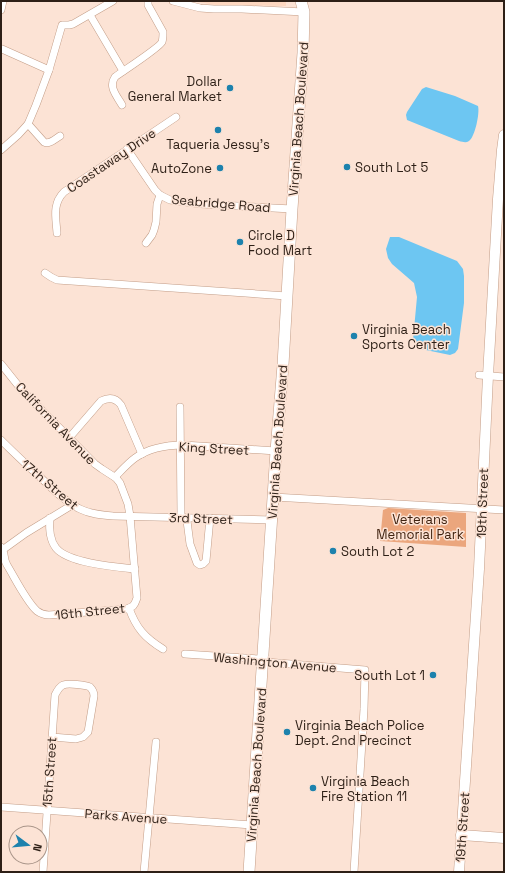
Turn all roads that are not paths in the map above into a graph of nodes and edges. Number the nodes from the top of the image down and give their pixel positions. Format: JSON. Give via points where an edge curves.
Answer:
{"nodes":[{"id":1,"x":3,"y":1,"type":"edge"},
{"id":2,"x":113,"y":1,"type":"edge"},
{"id":3,"x":148,"y":1,"type":"edge"},
{"id":4,"x":174,"y":1,"type":"edge"},
{"id":5,"x":301,"y":1,"type":"edge"},
{"id":6,"x":309,"y":1,"type":"edge"},
{"id":7,"x":1,"y":10,"type":"edge"},
{"id":8,"x":304,"y":12,"type":"junction"},
{"id":9,"x":90,"y":15,"type":"junction"},
{"id":10,"x":2,"y":49,"type":"dead end"},
{"id":11,"x":49,"y":70,"type":"junction"},
{"id":12,"x":122,"y":71,"type":"junction"},
{"id":13,"x":122,"y":105,"type":"dead end"},
{"id":14,"x":176,"y":117,"type":"dead end"},
{"id":15,"x":28,"y":124,"type":"junction"},
{"id":16,"x":504,"y":135,"type":"edge"},
{"id":17,"x":60,"y":136,"type":"dead end"},
{"id":18,"x":127,"y":149,"type":"junction"},
{"id":19,"x":1,"y":150,"type":"edge"},
{"id":20,"x":160,"y":195,"type":"junction"},
{"id":21,"x":501,"y":200,"type":"edge"},
{"id":22,"x":292,"y":209,"type":"junction"},
{"id":23,"x":57,"y":233,"type":"dead end"},
{"id":24,"x":146,"y":243,"type":"dead end"},
{"id":25,"x":45,"y":273,"type":"dead end"},
{"id":26,"x":287,"y":296,"type":"junction"},
{"id":27,"x":1,"y":364,"type":"edge"},
{"id":28,"x":483,"y":376,"type":"junction"},
{"id":29,"x":504,"y":377,"type":"edge"},
{"id":30,"x":180,"y":407,"type":"dead end"},
{"id":31,"x":69,"y":438,"type":"junction"},
{"id":32,"x":1,"y":440,"type":"edge"},
{"id":33,"x":180,"y":445,"type":"junction"},
{"id":34,"x":276,"y":452,"type":"junction"},
{"id":35,"x":142,"y":454,"type":"junction"},
{"id":36,"x":114,"y":477,"type":"junction"},
{"id":37,"x":273,"y":497,"type":"junction"},
{"id":38,"x":72,"y":505,"type":"junction"},
{"id":39,"x":482,"y":508,"type":"junction"},
{"id":40,"x":504,"y":510,"type":"edge"},
{"id":41,"x":130,"y":516,"type":"junction"},
{"id":42,"x":183,"y":517,"type":"junction"},
{"id":43,"x":50,"y":518,"type":"junction"},
{"id":44,"x":210,"y":518,"type":"junction"},
{"id":45,"x":271,"y":520,"type":"junction"},
{"id":46,"x":2,"y":549,"type":"edge"},
{"id":47,"x":135,"y":569,"type":"junction"},
{"id":48,"x":129,"y":608,"type":"junction"},
{"id":49,"x":163,"y":649,"type":"dead end"},
{"id":50,"x":185,"y":654,"type":"dead end"},
{"id":51,"x":262,"y":660,"type":"junction"},
{"id":52,"x":52,"y":738,"type":"junction"},
{"id":53,"x":156,"y":742,"type":"dead end"},
{"id":54,"x":1,"y":807,"type":"edge"},
{"id":55,"x":46,"y":811,"type":"junction"},
{"id":56,"x":148,"y":818,"type":"junction"},
{"id":57,"x":252,"y":825,"type":"junction"},
{"id":58,"x":461,"y":835,"type":"junction"},
{"id":59,"x":504,"y":838,"type":"edge"},
{"id":60,"x":43,"y":872,"type":"edge"},
{"id":61,"x":144,"y":872,"type":"edge"},
{"id":62,"x":249,"y":872,"type":"edge"},
{"id":63,"x":354,"y":872,"type":"edge"},
{"id":64,"x":459,"y":872,"type":"edge"}],
"edges":[{"from":1,"to":7,"type":"street"},
{"from":2,"to":9,"type":"street"},
{"from":3,"to":12,"type":"street","via":[[162,32],[162,41]]},
{"from":4,"to":8,"type":"street","via":[[200,8]]},
{"from":5,"to":8,"type":"main road","name":"Virginia Beach Boulevard"},
{"from":6,"to":8,"type":"main road","name":"Virginia Beach Boulevard"},
{"from":8,"to":22,"type":"main road","name":"Virginia Beach Boulevard"},
{"from":9,"to":11,"type":"street","via":[[73,24],[62,25]]},
{"from":9,"to":12,"type":"street"},
{"from":10,"to":11,"type":"street"},
{"from":11,"to":15,"type":"street"},
{"from":12,"to":13,"type":"street","via":[[112,80],[112,84]]},
{"from":14,"to":18,"type":"street","name":"Coastaway Drive"},
{"from":15,"to":17,"type":"street","via":[[46,143]]},
{"from":15,"to":19,"type":"street"},
{"from":16,"to":21,"type":"street","name":"19th Street"},
{"from":18,"to":20,"type":"street","name":"Seabridge Road"},
{"from":18,"to":23,"type":"street","name":"Coastaway Drive","via":[[60,195],[55,211]]},
{"from":20,"to":22,"type":"street","name":"Seabridge Road","via":[[170,200],[201,204]]},
{"from":20,"to":24,"type":"street","via":[[154,230]]},
{"from":21,"to":28,"type":"street","name":"19th Street"},
{"from":22,"to":26,"type":"main road","name":"Virginia Beach Boulevard"},
{"from":25,"to":26,"type":"street","via":[[57,280]]},
{"from":26,"to":34,"type":"main road","name":"Virginia Beach Boulevard"},
{"from":27,"to":31,"type":"street","name":"California Avenue","via":[[21,389]]},
{"from":28,"to":29,"type":"street"},
{"from":28,"to":39,"type":"street","name":"19th Street"},
{"from":30,"to":33,"type":"street"},
{"from":31,"to":35,"type":"street","via":[[102,401],[111,398],[122,405]]},
{"from":31,"to":36,"type":"street","name":"California Avenue","via":[[95,464]]},
{"from":32,"to":38,"type":"street","name":"17th Street"},
{"from":33,"to":34,"type":"street","name":"King Street"},
{"from":33,"to":35,"type":"street","name":"King Street"},
{"from":33,"to":42,"type":"street"},
{"from":34,"to":37,"type":"main road","name":"Virginia Beach Boulevard"},
{"from":35,"to":36,"type":"street","name":"King Street"},
{"from":36,"to":41,"type":"street","via":[[124,492]]},
{"from":37,"to":39,"type":"street"},
{"from":37,"to":45,"type":"main road","name":"Virginia Beach Boulevard"},
{"from":38,"to":41,"type":"street","name":"17th Street","via":[[88,513]]},
{"from":38,"to":43,"type":"street"},
{"from":39,"to":40,"type":"street"},
{"from":39,"to":58,"type":"street","name":"19th Street"},
{"from":41,"to":42,"type":"street","name":"3rd Street"},
{"from":41,"to":47,"type":"street"},
{"from":42,"to":44,"type":"street","name":"3rd Street"},
{"from":42,"to":44,"type":"street","via":[[190,544],[200,565],[206,561]]},
{"from":43,"to":46,"type":"street"},
{"from":43,"to":47,"type":"street","name":"17th Street","via":[[51,539],[56,549],[62,553],[98,564]]},
{"from":44,"to":45,"type":"street","name":"3rd Street"},
{"from":45,"to":51,"type":"main road","name":"Virginia Beach Boulevard"},
{"from":46,"to":48,"type":"street","name":"16th Street","via":[[5,562],[26,597],[42,614]]},
{"from":47,"to":48,"type":"street","name":"16th Street","via":[[137,598]]},
{"from":48,"to":49,"type":"street","via":[[141,631]]},
{"from":50,"to":51,"type":"street","name":"Washington Avenue"},
{"from":51,"to":57,"type":"main road","name":"Virginia Beach Boulevard"},
{"from":51,"to":63,"type":"street","name":"Washington Avenue","via":[[365,670]]},
{"from":52,"to":52,"type":"street","name":"15th Street","via":[[76,739],[88,732],[94,696],[90,687],[66,684],[57,691]]},
{"from":52,"to":55,"type":"street","name":"15th Street"},
{"from":53,"to":56,"type":"street"},
{"from":54,"to":55,"type":"street","name":"Parks Avenue"},
{"from":55,"to":56,"type":"street","name":"Parks Avenue"},
{"from":55,"to":60,"type":"street","name":"15th Street"},
{"from":56,"to":57,"type":"street","name":"Parks Avenue"},
{"from":56,"to":61,"type":"street"},
{"from":57,"to":62,"type":"main road","name":"Virginia Beach Boulevard"},
{"from":58,"to":59,"type":"street"},
{"from":58,"to":64,"type":"street","name":"19th Street"}]}
